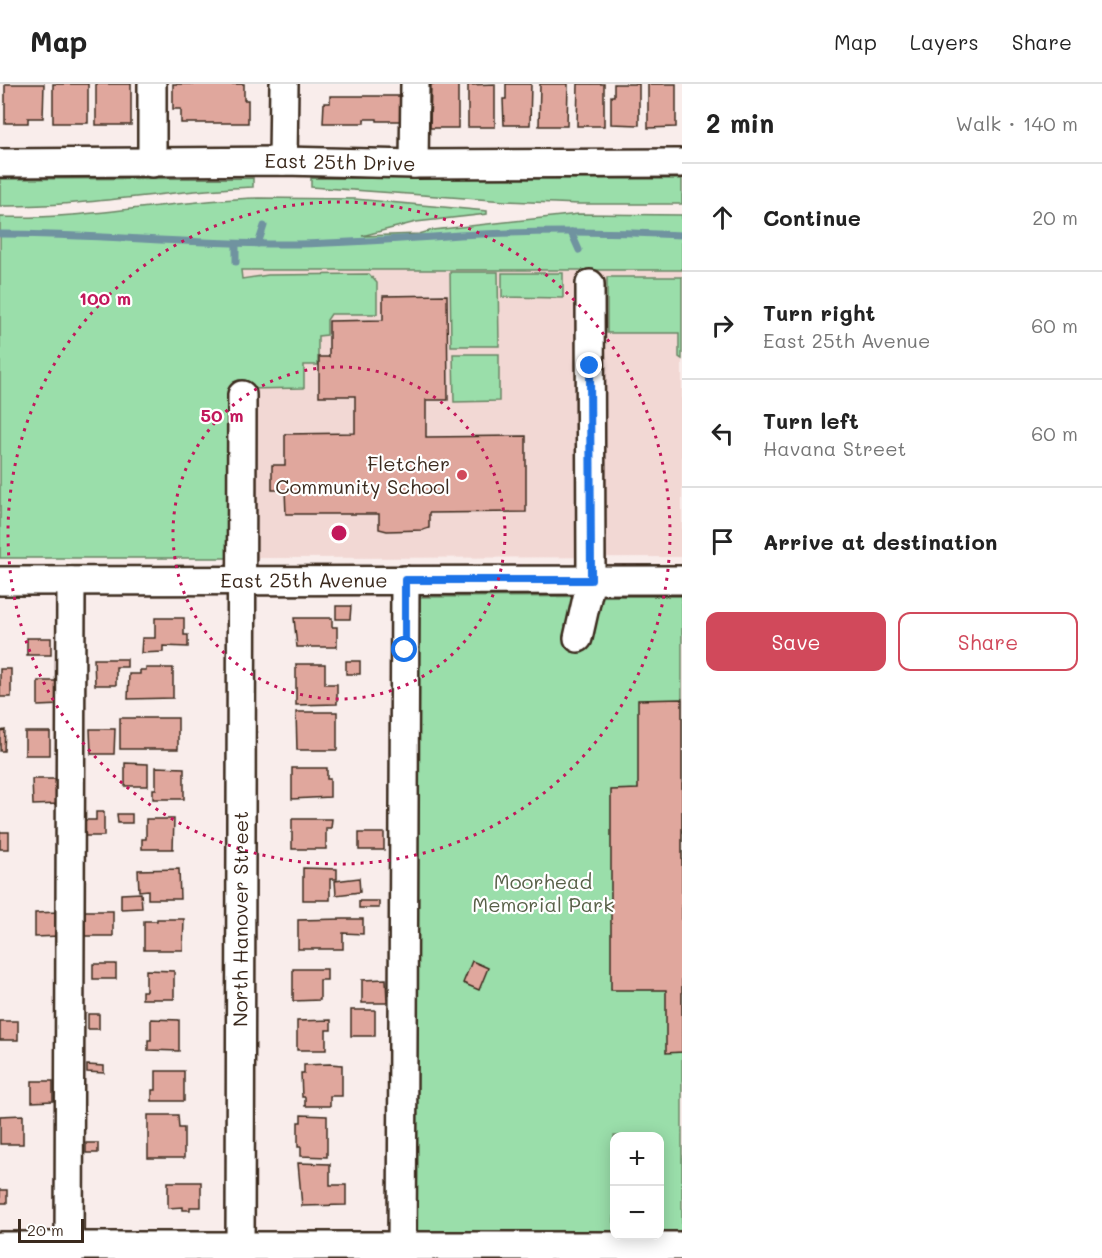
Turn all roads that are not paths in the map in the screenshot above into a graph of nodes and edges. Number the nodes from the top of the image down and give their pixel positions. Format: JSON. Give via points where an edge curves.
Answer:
{"nodes":[{"id":1,"x":152,"y":84,"type":"edge"},
{"id":2,"x":284,"y":84,"type":"edge"},
{"id":3,"x":415,"y":84,"type":"edge"},
{"id":4,"x":283,"y":161,"type":"junction"},
{"id":5,"x":0,"y":163,"type":"edge"},
{"id":6,"x":152,"y":163,"type":"junction"},
{"id":7,"x":682,"y":163,"type":"edge"},
{"id":8,"x":414,"y":164,"type":"junction"},
{"id":9,"x":590,"y":284,"type":"dead end"},
{"id":10,"x":242,"y":394,"type":"dead end"},
{"id":11,"x":0,"y":580,"type":"edge"},
{"id":12,"x":72,"y":580,"type":"junction"},
{"id":13,"x":242,"y":580,"type":"junction"},
{"id":14,"x":405,"y":580,"type":"junction"},
{"id":15,"x":591,"y":580,"type":"junction"},
{"id":16,"x":682,"y":580,"type":"edge"},
{"id":17,"x":578,"y":638,"type":"dead end"},
{"id":18,"x":0,"y":1246,"type":"edge"},
{"id":19,"x":682,"y":1246,"type":"edge"},
{"id":20,"x":69,"y":1252,"type":"edge"},
{"id":21,"x":240,"y":1252,"type":"edge"},
{"id":22,"x":402,"y":1252,"type":"edge"},
{"id":23,"x":590,"y":1252,"type":"edge"}],
"edges":[{"from":1,"to":6,"type":"street"},
{"from":2,"to":4,"type":"street"},
{"from":3,"to":8,"type":"street"},
{"from":4,"to":6,"type":"street","name":"East 25th Drive"},
{"from":4,"to":8,"type":"street","name":"East 25th Drive"},
{"from":5,"to":6,"type":"street","name":"East 25th Drive"},
{"from":7,"to":8,"type":"street","name":"East 25th Drive"},
{"from":9,"to":15,"type":"street"},
{"from":10,"to":13,"type":"street","name":"North Hanover Street"},
{"from":11,"to":12,"type":"street","name":"East 25th Avenue"},
{"from":12,"to":13,"type":"street","name":"East 25th Avenue"},
{"from":12,"to":20,"type":"street"},
{"from":13,"to":14,"type":"street","name":"East 25th Avenue"},
{"from":13,"to":21,"type":"street","name":"North Hanover Street"},
{"from":14,"to":15,"type":"street","name":"East 25th Avenue"},
{"from":14,"to":22,"type":"street"},
{"from":15,"to":16,"type":"street","name":"East 25th Avenue"},
{"from":15,"to":17,"type":"street"},
{"from":18,"to":20,"type":"street"},
{"from":19,"to":23,"type":"street"},
{"from":20,"to":21,"type":"street"},
{"from":21,"to":22,"type":"street"},
{"from":22,"to":23,"type":"street"}]}
